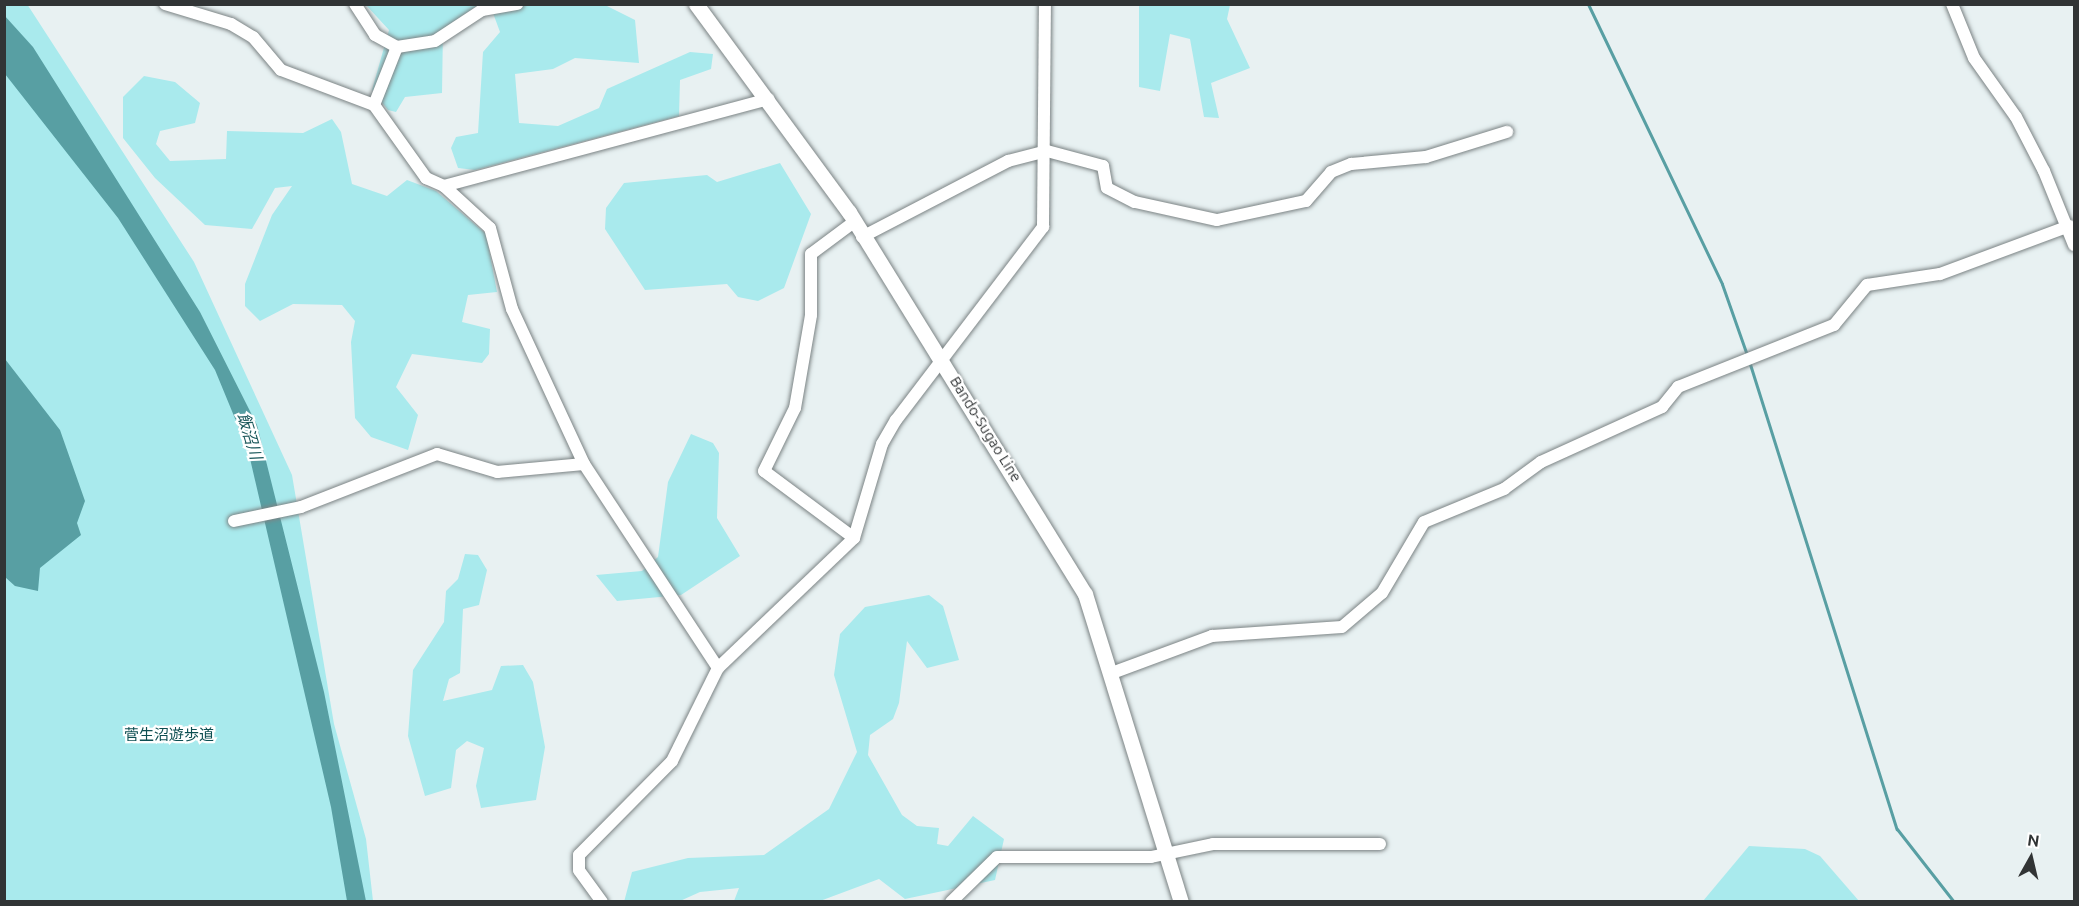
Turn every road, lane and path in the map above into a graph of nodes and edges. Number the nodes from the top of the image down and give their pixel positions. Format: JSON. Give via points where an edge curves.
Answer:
{"nodes":[{"id":1,"x":165,"y":4,"type":"edge"},
{"id":2,"x":355,"y":4,"type":"edge"},
{"id":3,"x":517,"y":4,"type":"edge"},
{"id":4,"x":696,"y":4,"type":"edge"},
{"id":5,"x":1045,"y":4,"type":"edge"},
{"id":6,"x":1952,"y":4,"type":"edge"},
{"id":7,"x":397,"y":47,"type":"junction"},
{"id":8,"x":769,"y":99,"type":"junction"},
{"id":9,"x":374,"y":105,"type":"junction"},
{"id":10,"x":1507,"y":132,"type":"dead end"},
{"id":11,"x":1047,"y":151,"type":"junction"},
{"id":12,"x":444,"y":186,"type":"junction"},
{"id":13,"x":2069,"y":209,"type":"edge"},
{"id":14,"x":854,"y":222,"type":"junction"},
{"id":15,"x":2069,"y":226,"type":"junction"},
{"id":16,"x":862,"y":237,"type":"junction"},
{"id":17,"x":2074,"y":245,"type":"edge"},
{"id":18,"x":943,"y":361,"type":"junction"},
{"id":19,"x":584,"y":464,"type":"junction"},
{"id":20,"x":236,"y":520,"type":"dead end"},
{"id":21,"x":854,"y":538,"type":"junction"},
{"id":22,"x":717,"y":668,"type":"junction"},
{"id":23,"x":1112,"y":673,"type":"junction"},
{"id":24,"x":1380,"y":844,"type":"dead end"},
{"id":25,"x":1166,"y":854,"type":"junction"},
{"id":26,"x":602,"y":902,"type":"edge"},
{"id":27,"x":951,"y":902,"type":"edge"},
{"id":28,"x":1181,"y":902,"type":"edge"}],
"edges":[{"from":1,"to":9,"type":"street","via":[[231,24],[253,37],[281,70]]},
{"from":2,"to":7,"type":"street","via":[[375,35]]},
{"from":3,"to":7,"type":"street","via":[[482,10],[435,40]]},
{"from":4,"to":8,"type":"main road","name":"Bando-Sugao Line"},
{"from":5,"to":11,"type":"street"},
{"from":6,"to":13,"type":"street","via":[[1974,58],[2016,117]]},
{"from":7,"to":9,"type":"street"},
{"from":8,"to":12,"type":"street"},
{"from":8,"to":14,"type":"main road","name":"Bando-Sugao Line"},
{"from":9,"to":12,"type":"street","via":[[411,161]]},
{"from":10,"to":11,"type":"street","via":[[1437,155],[1351,164],[1332,172],[1306,201],[1217,220],[1135,202],[1107,188],[1103,166]]},
{"from":11,"to":16,"type":"street","via":[[1008,161]]},
{"from":11,"to":18,"type":"street","via":[[1047,212],[1038,237]]},
{"from":12,"to":19,"type":"street","via":[[490,228],[512,309]]},
{"from":13,"to":15,"type":"street"},
{"from":14,"to":16,"type":"main road","name":"Bando-Sugao Line"},
{"from":14,"to":21,"type":"street","via":[[811,254],[811,315],[795,408],[764,471]]},
{"from":15,"to":17,"type":"street"},
{"from":15,"to":23,"type":"street","via":[[1940,274],[1867,285],[1834,325],[1678,387],[1662,407],[1541,462],[1504,489],[1424,522],[1382,593],[1342,627],[1212,636]]},
{"from":16,"to":18,"type":"main road","name":"Bando-Sugao Line"},
{"from":18,"to":21,"type":"street","via":[[882,444]]},
{"from":18,"to":23,"type":"main road","name":"Bando-Sugao Line","via":[[1085,594]]},
{"from":19,"to":20,"type":"street","via":[[497,472],[437,454],[301,507]]},
{"from":19,"to":22,"type":"street"},
{"from":21,"to":22,"type":"street"},
{"from":22,"to":26,"type":"street","via":[[672,761],[579,855],[579,870]]},
{"from":23,"to":25,"type":"main road","name":"Bando-Sugao Line"},
{"from":24,"to":25,"type":"street","via":[[1213,844]]},
{"from":25,"to":27,"type":"street","via":[[997,857]]},
{"from":25,"to":28,"type":"main road","name":"Bando-Sugao Line"}]}
